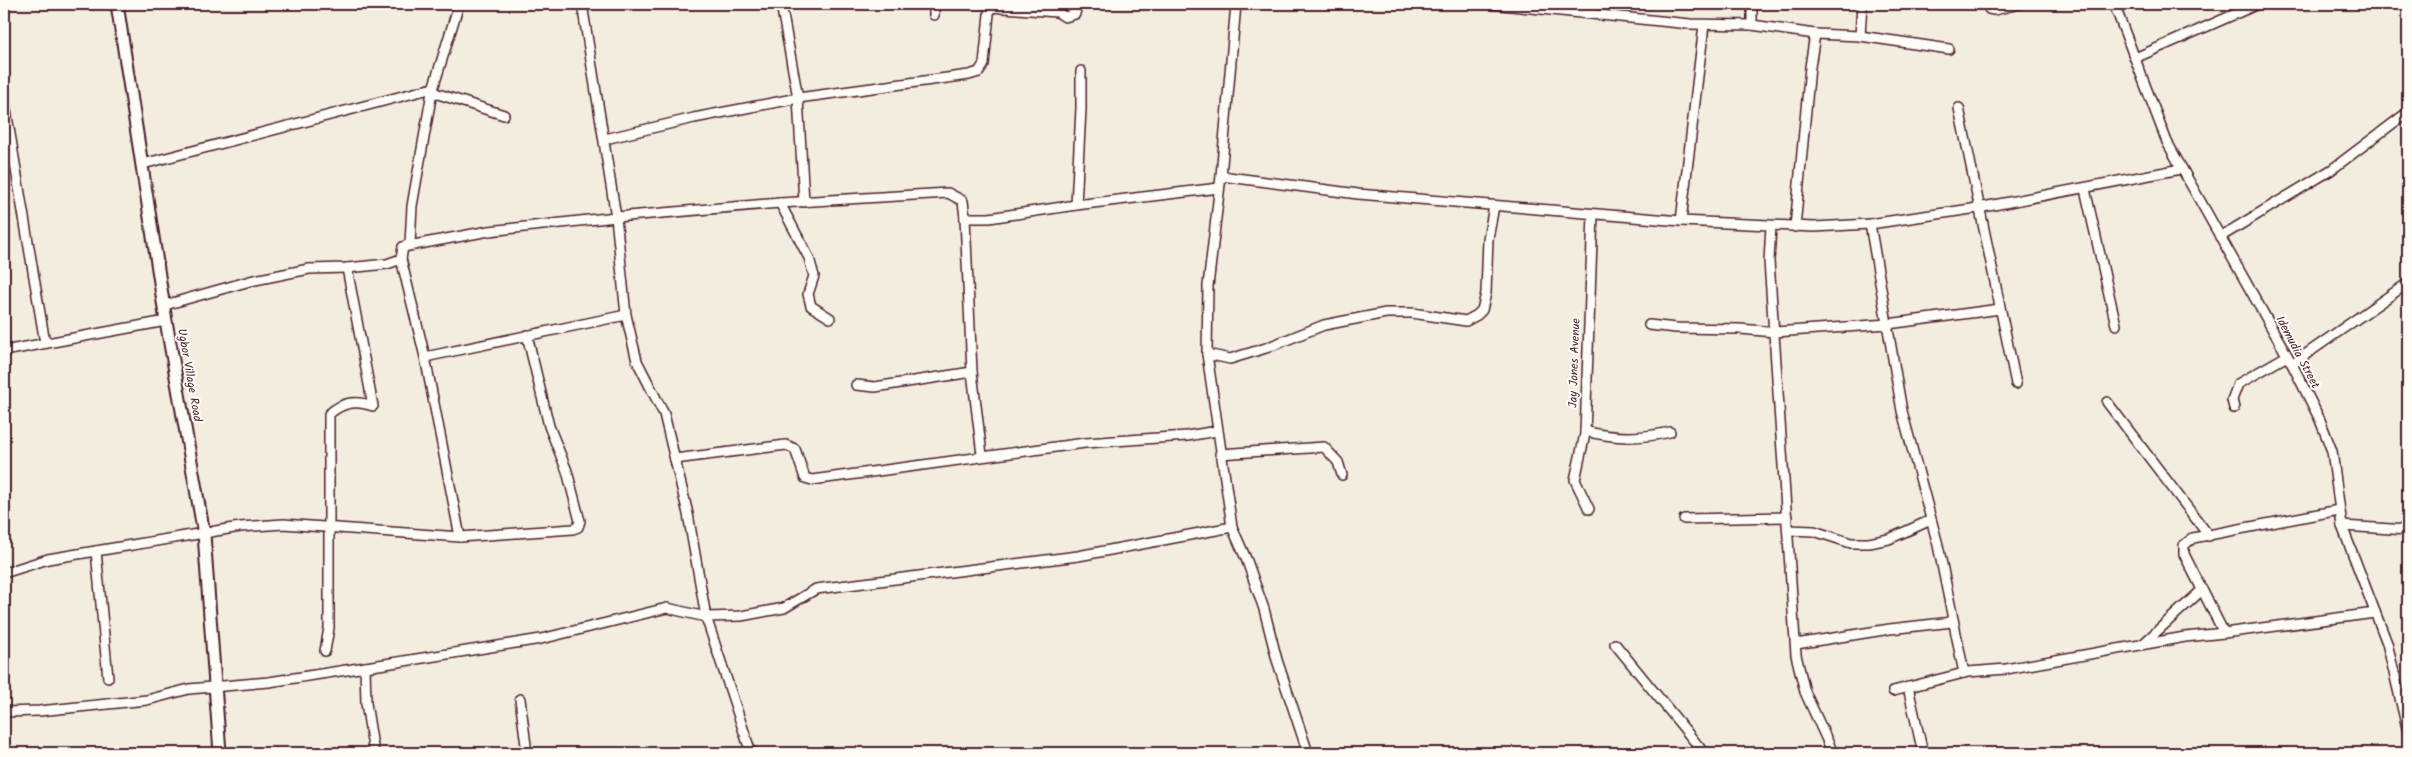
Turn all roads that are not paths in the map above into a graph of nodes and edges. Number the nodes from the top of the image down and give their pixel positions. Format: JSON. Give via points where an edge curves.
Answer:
{"nodes":[{"id":1,"x":117,"y":4,"type":"edge"},
{"id":2,"x":459,"y":4,"type":"edge"},
{"id":3,"x":582,"y":4,"type":"edge"},
{"id":4,"x":781,"y":4,"type":"edge"},
{"id":5,"x":934,"y":4,"type":"edge"},
{"id":6,"x":1077,"y":4,"type":"edge"},
{"id":7,"x":1236,"y":4,"type":"edge"},
{"id":8,"x":1491,"y":4,"type":"edge"},
{"id":9,"x":1752,"y":4,"type":"edge"},
{"id":10,"x":1862,"y":4,"type":"edge"},
{"id":11,"x":1987,"y":4,"type":"edge"},
{"id":12,"x":2019,"y":4,"type":"edge"},
{"id":13,"x":2114,"y":4,"type":"edge"},
{"id":14,"x":2258,"y":4,"type":"edge"},
{"id":15,"x":990,"y":5,"type":"edge"},
{"id":16,"x":934,"y":15,"type":"dead end"},
{"id":17,"x":1704,"y":25,"type":"junction"},
{"id":18,"x":1752,"y":25,"type":"junction"},
{"id":19,"x":1815,"y":34,"type":"junction"},
{"id":20,"x":1860,"y":36,"type":"junction"},
{"id":21,"x":1949,"y":49,"type":"dead end"},
{"id":22,"x":2135,"y":58,"type":"junction"},
{"id":23,"x":1081,"y":71,"type":"dead end"},
{"id":24,"x":432,"y":90,"type":"junction"},
{"id":25,"x":4,"y":98,"type":"edge"},
{"id":26,"x":798,"y":98,"type":"junction"},
{"id":27,"x":1959,"y":108,"type":"dead end"},
{"id":28,"x":2408,"y":112,"type":"edge"},
{"id":29,"x":504,"y":115,"type":"dead end"},
{"id":30,"x":605,"y":139,"type":"junction"},
{"id":31,"x":143,"y":164,"type":"junction"},
{"id":32,"x":2181,"y":169,"type":"junction"},
{"id":33,"x":1221,"y":176,"type":"junction"},
{"id":34,"x":1219,"y":188,"type":"junction"},
{"id":35,"x":2085,"y":189,"type":"junction"},
{"id":36,"x":804,"y":202,"type":"junction"},
{"id":37,"x":780,"y":203,"type":"junction"},
{"id":38,"x":1076,"y":204,"type":"junction"},
{"id":39,"x":1494,"y":206,"type":"junction"},
{"id":40,"x":1978,"y":208,"type":"junction"},
{"id":41,"x":1593,"y":214,"type":"junction"},
{"id":42,"x":616,"y":217,"type":"junction"},
{"id":43,"x":965,"y":218,"type":"junction"},
{"id":44,"x":1681,"y":220,"type":"junction"},
{"id":45,"x":1870,"y":224,"type":"junction"},
{"id":46,"x":1771,"y":226,"type":"junction"},
{"id":47,"x":1795,"y":227,"type":"junction"},
{"id":48,"x":2220,"y":237,"type":"junction"},
{"id":49,"x":403,"y":247,"type":"junction"},
{"id":50,"x":401,"y":259,"type":"junction"},
{"id":51,"x":347,"y":268,"type":"junction"},
{"id":52,"x":2408,"y":283,"type":"edge"},
{"id":53,"x":165,"y":305,"type":"junction"},
{"id":54,"x":2000,"y":309,"type":"junction"},
{"id":55,"x":626,"y":315,"type":"junction"},
{"id":56,"x":830,"y":318,"type":"dead end"},
{"id":57,"x":166,"y":321,"type":"junction"},
{"id":58,"x":1888,"y":324,"type":"junction"},
{"id":59,"x":1649,"y":325,"type":"dead end"},
{"id":60,"x":2116,"y":325,"type":"dead end"},
{"id":61,"x":1775,"y":332,"type":"junction"},
{"id":62,"x":527,"y":335,"type":"junction"},
{"id":63,"x":45,"y":343,"type":"junction"},
{"id":64,"x":4,"y":351,"type":"edge"},
{"id":65,"x":1207,"y":354,"type":"junction"},
{"id":66,"x":425,"y":357,"type":"junction"},
{"id":67,"x":2289,"y":360,"type":"junction"},
{"id":68,"x":972,"y":372,"type":"junction"},
{"id":69,"x":2016,"y":384,"type":"dead end"},
{"id":70,"x":856,"y":385,"type":"dead end"},
{"id":71,"x":2107,"y":402,"type":"dead end"},
{"id":72,"x":2234,"y":408,"type":"dead end"},
{"id":73,"x":1217,"y":431,"type":"junction"},
{"id":74,"x":1585,"y":431,"type":"junction"},
{"id":75,"x":1670,"y":432,"type":"dead end"},
{"id":76,"x":1220,"y":454,"type":"junction"},
{"id":77,"x":982,"y":455,"type":"junction"},
{"id":78,"x":675,"y":459,"type":"junction"},
{"id":79,"x":1342,"y":475,"type":"dead end"},
{"id":80,"x":1589,"y":509,"type":"dead end"},
{"id":81,"x":2339,"y":510,"type":"junction"},
{"id":82,"x":1787,"y":517,"type":"junction"},
{"id":83,"x":1684,"y":519,"type":"dead end"},
{"id":84,"x":1931,"y":520,"type":"junction"},
{"id":85,"x":2342,"y":526,"type":"junction"},
{"id":86,"x":1232,"y":527,"type":"junction"},
{"id":87,"x":329,"y":528,"type":"junction"},
{"id":88,"x":1788,"y":530,"type":"junction"},
{"id":89,"x":2408,"y":530,"type":"edge"},
{"id":90,"x":204,"y":534,"type":"junction"},
{"id":91,"x":460,"y":536,"type":"junction"},
{"id":92,"x":2209,"y":536,"type":"junction"},
{"id":93,"x":96,"y":551,"type":"junction"},
{"id":94,"x":4,"y":573,"type":"edge"},
{"id":95,"x":2202,"y":590,"type":"junction"},
{"id":96,"x":2375,"y":613,"type":"junction"},
{"id":97,"x":706,"y":617,"type":"junction"},
{"id":98,"x":1952,"y":622,"type":"junction"},
{"id":99,"x":2224,"y":633,"type":"junction"},
{"id":100,"x":1616,"y":644,"type":"dead end"},
{"id":101,"x":1796,"y":644,"type":"junction"},
{"id":102,"x":2143,"y":644,"type":"junction"},
{"id":103,"x":325,"y":651,"type":"dead end"},
{"id":104,"x":365,"y":667,"type":"junction"},
{"id":105,"x":1964,"y":673,"type":"junction"},
{"id":106,"x":108,"y":678,"type":"dead end"},
{"id":107,"x":1908,"y":687,"type":"junction"},
{"id":108,"x":215,"y":688,"type":"junction"},
{"id":109,"x":1893,"y":691,"type":"dead end"},
{"id":110,"x":520,"y":700,"type":"dead end"},
{"id":111,"x":4,"y":712,"type":"edge"},
{"id":112,"x":2408,"y":732,"type":"edge"},
{"id":113,"x":220,"y":753,"type":"edge"},
{"id":114,"x":374,"y":753,"type":"edge"},
{"id":115,"x":528,"y":753,"type":"edge"},
{"id":116,"x":751,"y":753,"type":"edge"},
{"id":117,"x":1308,"y":753,"type":"edge"},
{"id":118,"x":1704,"y":753,"type":"edge"},
{"id":119,"x":1834,"y":753,"type":"edge"},
{"id":120,"x":1923,"y":753,"type":"edge"}],
"edges":[{"from":1,"to":31,"type":"street","name":"Ugbor Village Road"},
{"from":2,"to":24,"type":"street"},
{"from":3,"to":30,"type":"street"},
{"from":4,"to":26,"type":"street"},
{"from":5,"to":16,"type":"street"},
{"from":6,"to":15,"type":"street","via":[[1075,14],[1065,17],[1056,12]]},
{"from":7,"to":33,"type":"street"},
{"from":8,"to":17,"type":"street"},
{"from":9,"to":18,"type":"street"},
{"from":10,"to":20,"type":"street"},
{"from":11,"to":12,"type":"street","via":[[1994,10]]},
{"from":13,"to":22,"type":"street","name":"Idemudia Street"},
{"from":14,"to":22,"type":"street"},
{"from":15,"to":26,"type":"street","via":[[984,64],[979,72]]},
{"from":17,"to":18,"type":"street"},
{"from":17,"to":44,"type":"street"},
{"from":18,"to":19,"type":"street"},
{"from":19,"to":20,"type":"street"},
{"from":19,"to":47,"type":"street"},
{"from":20,"to":21,"type":"street"},
{"from":22,"to":32,"type":"street","name":"Idemudia Street","via":[[2166,142]]},
{"from":23,"to":38,"type":"street"},
{"from":24,"to":29,"type":"street"},
{"from":24,"to":31,"type":"street"},
{"from":24,"to":49,"type":"street","via":[[412,206],[410,244]]},
{"from":25,"to":63,"type":"street"},
{"from":26,"to":30,"type":"street"},
{"from":26,"to":36,"type":"street"},
{"from":27,"to":40,"type":"street"},
{"from":28,"to":48,"type":"street","via":[[2331,170]]},
{"from":30,"to":42,"type":"street"},
{"from":31,"to":53,"type":"street","name":"Ugbor Village Road"},
{"from":32,"to":35,"type":"street"},
{"from":32,"to":48,"type":"street","name":"Idemudia Street"},
{"from":33,"to":34,"type":"street"},
{"from":33,"to":39,"type":"street","via":[[1358,194]]},
{"from":34,"to":38,"type":"street"},
{"from":34,"to":65,"type":"street","via":[[1208,286]]},
{"from":35,"to":40,"type":"street"},
{"from":35,"to":60,"type":"street"},
{"from":36,"to":37,"type":"street"},
{"from":36,"to":43,"type":"street","via":[[948,193],[963,201]]},
{"from":37,"to":42,"type":"street"},
{"from":37,"to":56,"type":"street","via":[[809,258],[814,276],[808,294],[812,306]]},
{"from":38,"to":43,"type":"street","via":[[989,218]]},
{"from":39,"to":41,"type":"street"},
{"from":39,"to":65,"type":"street","via":[[1488,240],[1486,293],[1482,310],[1472,319],[1386,313],[1324,324],[1230,359]]},
{"from":40,"to":45,"type":"street"},
{"from":40,"to":54,"type":"street"},
{"from":41,"to":44,"type":"street"},
{"from":41,"to":74,"type":"street","name":"Jay Jones Avenue"},
{"from":42,"to":49,"type":"street","via":[[489,231]]},
{"from":42,"to":55,"type":"street"},
{"from":43,"to":68,"type":"street"},
{"from":44,"to":46,"type":"street"},
{"from":45,"to":47,"type":"street"},
{"from":45,"to":58,"type":"street"},
{"from":46,"to":47,"type":"street"},
{"from":46,"to":61,"type":"street","via":[[1769,261]]},
{"from":48,"to":67,"type":"street","name":"Idemudia Street"},
{"from":49,"to":50,"type":"street"},
{"from":50,"to":51,"type":"street"},
{"from":50,"to":66,"type":"street"},
{"from":51,"to":53,"type":"street","via":[[308,269],[250,281]]},
{"from":51,"to":87,"type":"street","via":[[373,406],[356,402],[340,404],[329,414]]},
{"from":52,"to":67,"type":"street"},
{"from":53,"to":57,"type":"street","name":"Ugbor Village Road"},
{"from":54,"to":58,"type":"street"},
{"from":54,"to":69,"type":"street"},
{"from":55,"to":62,"type":"street"},
{"from":55,"to":78,"type":"street","via":[[637,361],[664,414]]},
{"from":57,"to":63,"type":"street"},
{"from":57,"to":90,"type":"street","name":"Ugbor Village Road"},
{"from":58,"to":61,"type":"street"},
{"from":58,"to":84,"type":"street","via":[[1902,411]]},
{"from":59,"to":61,"type":"street"},
{"from":61,"to":82,"type":"street"},
{"from":62,"to":66,"type":"street"},
{"from":62,"to":91,"type":"street","via":[[548,426],[567,471],[580,522],[573,529]]},
{"from":63,"to":64,"type":"street"},
{"from":65,"to":73,"type":"street"},
{"from":66,"to":91,"type":"street"},
{"from":67,"to":72,"type":"street","via":[[2238,384],[2232,400]]},
{"from":67,"to":81,"type":"street","name":"Idemudia Street","via":[[2332,451]]},
{"from":68,"to":70,"type":"street","via":[[875,387]]},
{"from":68,"to":77,"type":"street"},
{"from":71,"to":92,"type":"street"},
{"from":73,"to":76,"type":"street"},
{"from":73,"to":77,"type":"street"},
{"from":74,"to":75,"type":"street","via":[[1604,437],[1627,438]]},
{"from":74,"to":80,"type":"street","name":"Jay Jones Avenue","via":[[1575,480]]},
{"from":76,"to":79,"type":"street","via":[[1324,447],[1338,462]]},
{"from":76,"to":86,"type":"street"},
{"from":77,"to":78,"type":"street","via":[[812,480],[805,478],[795,449],[786,445]]},
{"from":78,"to":97,"type":"street"},
{"from":81,"to":85,"type":"street","name":"Idemudia Street"},
{"from":81,"to":92,"type":"street"},
{"from":82,"to":83,"type":"street"},
{"from":82,"to":88,"type":"street"},
{"from":84,"to":88,"type":"street","via":[[1890,539],[1869,543],[1851,543],[1814,531]]},
{"from":84,"to":98,"type":"street"},
{"from":85,"to":89,"type":"street"},
{"from":85,"to":96,"type":"street","name":"Idemudia Street"},
{"from":86,"to":97,"type":"street","via":[[1078,556],[816,589],[784,608],[741,616]]},
{"from":86,"to":117,"type":"street","via":[[1258,593]]},
{"from":87,"to":90,"type":"street","via":[[283,524]]},
{"from":87,"to":91,"type":"street"},
{"from":87,"to":103,"type":"street","via":[[329,628]]},
{"from":88,"to":101,"type":"street"},
{"from":90,"to":93,"type":"street"},
{"from":90,"to":108,"type":"street","name":"Ugbor Village Road"},
{"from":92,"to":95,"type":"street","via":[[2188,540],[2183,550]]},
{"from":93,"to":94,"type":"street","via":[[48,559]]},
{"from":93,"to":106,"type":"street"},
{"from":95,"to":99,"type":"street"},
{"from":95,"to":102,"type":"street"},
{"from":96,"to":99,"type":"street"},
{"from":96,"to":112,"type":"street","name":"Idemudia Street","via":[[2387,643]]},
{"from":97,"to":104,"type":"street","via":[[667,608],[541,639]]},
{"from":97,"to":116,"type":"street"},
{"from":98,"to":101,"type":"street"},
{"from":98,"to":105,"type":"street"},
{"from":99,"to":102,"type":"street"},
{"from":100,"to":118,"type":"street"},
{"from":101,"to":119,"type":"street","via":[[1805,692]]},
{"from":102,"to":105,"type":"street"},
{"from":104,"to":108,"type":"street"},
{"from":104,"to":114,"type":"street","via":[[366,703]]},
{"from":105,"to":107,"type":"street"},
{"from":107,"to":109,"type":"street"},
{"from":107,"to":120,"type":"street"},
{"from":108,"to":111,"type":"street","via":[[189,689],[147,700]]},
{"from":108,"to":113,"type":"street","name":"Ugbor Village Road"},
{"from":110,"to":115,"type":"street"}]}
